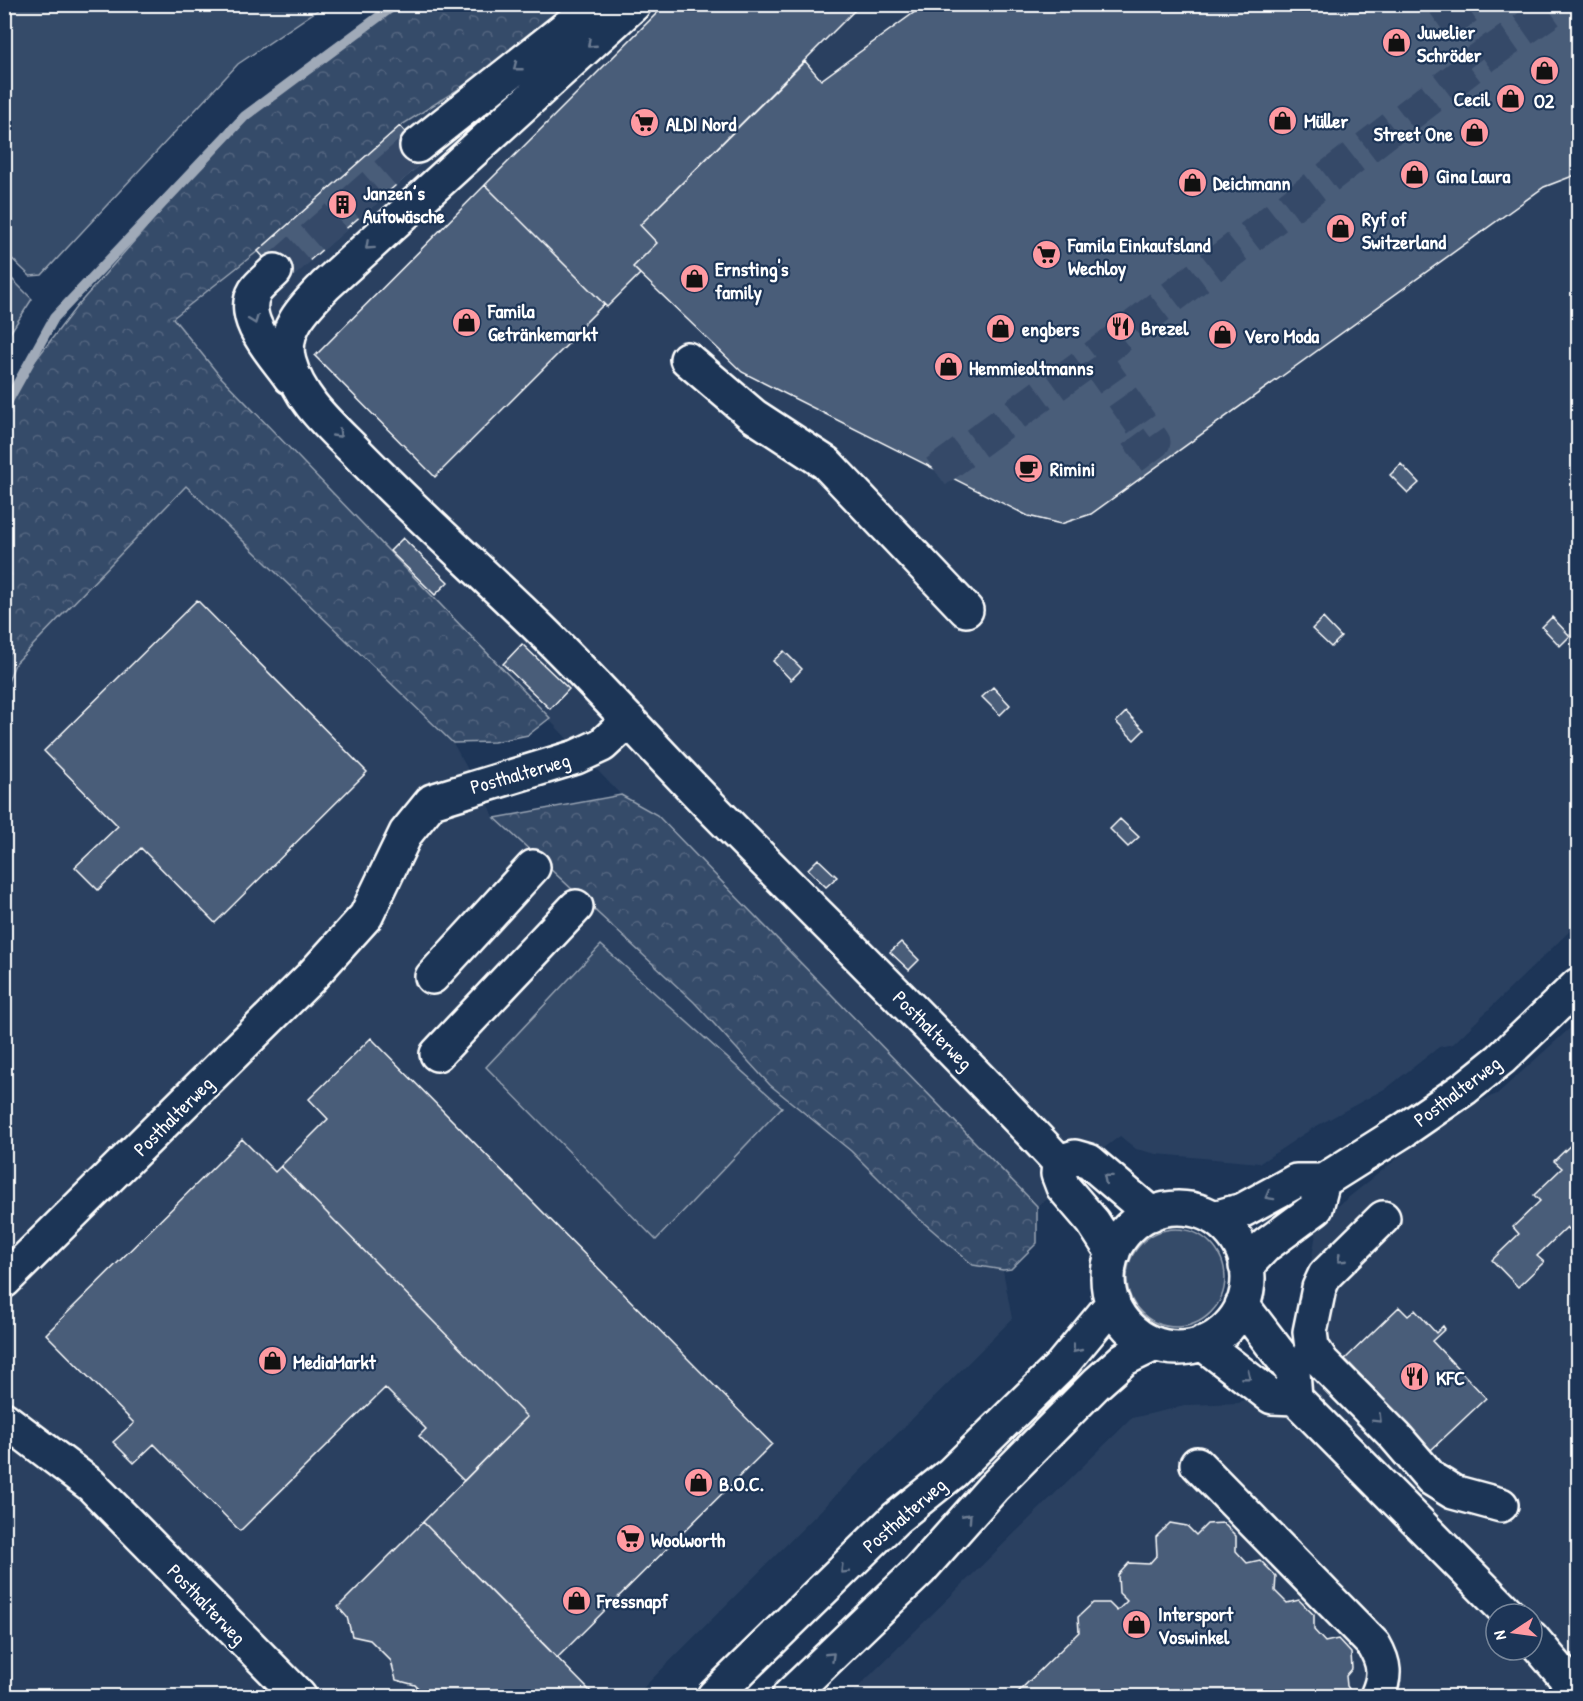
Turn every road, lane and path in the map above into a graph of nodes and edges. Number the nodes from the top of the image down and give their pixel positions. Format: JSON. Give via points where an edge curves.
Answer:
{"nodes":[{"id":1,"x":596,"y":4,"type":"edge"},
{"id":2,"x":634,"y":4,"type":"edge"},
{"id":3,"x":417,"y":146,"type":"tunnel mouth"},
{"id":4,"x":275,"y":271,"type":"tunnel mouth"},
{"id":5,"x":687,"y":359,"type":"dead end"},
{"id":6,"x":307,"y":401,"type":"junction"},
{"id":7,"x":966,"y":610,"type":"dead end"},
{"id":8,"x":629,"y":720,"type":"junction"},
{"id":9,"x":533,"y":867,"type":"dead end"},
{"id":10,"x":576,"y":907,"type":"dead end"},
{"id":11,"x":432,"y":977,"type":"dead end"},
{"id":12,"x":1578,"y":986,"type":"edge"},
{"id":13,"x":436,"y":1054,"type":"dead end"},
{"id":14,"x":1059,"y":1162,"type":"junction"},
{"id":15,"x":1323,"y":1181,"type":"junction"},
{"id":16,"x":1150,"y":1214,"type":"junction"},
{"id":17,"x":1214,"y":1218,"type":"junction"},
{"id":18,"x":1383,"y":1218,"type":"dead end"},
{"id":19,"x":1113,"y":1253,"type":"junction"},
{"id":20,"x":1246,"y":1266,"type":"junction"},
{"id":21,"x":4,"y":1281,"type":"edge"},
{"id":22,"x":1113,"y":1303,"type":"junction"},
{"id":23,"x":1242,"y":1305,"type":"junction"},
{"id":24,"x":1202,"y":1343,"type":"junction"},
{"id":25,"x":1155,"y":1344,"type":"junction"},
{"id":26,"x":1295,"y":1398,"type":"junction"},
{"id":27,"x":4,"y":1419,"type":"edge"},
{"id":28,"x":1197,"y":1464,"type":"dead end"},
{"id":29,"x":1501,"y":1505,"type":"dead end"},
{"id":30,"x":1497,"y":1602,"type":"edge"},
{"id":31,"x":1544,"y":1652,"type":"edge"},
{"id":32,"x":1578,"y":1692,"type":"edge"},
{"id":33,"x":299,"y":1696,"type":"edge"},
{"id":34,"x":714,"y":1696,"type":"edge"},
{"id":35,"x":789,"y":1696,"type":"edge"},
{"id":36,"x":1377,"y":1696,"type":"edge"}],
"edges":[{"from":1,"to":3,"type":"lane","one_way":true},
{"from":2,"to":6,"type":"lane","one_way":true,"via":[[299,313],[288,336],[288,361]]},
{"from":4,"to":6,"type":"lane","one_way":true,"via":[[255,291],[249,307],[255,325]]},
{"from":5,"to":7,"type":"lane","via":[[754,416],[826,463]]},
{"from":6,"to":8,"type":"lane","one_way":true,"via":[[412,510],[537,626]]},
{"from":8,"to":14,"type":"lane","name":"Posthalterweg"},
{"from":8,"to":21,"type":"lane","name":"Posthalterweg","via":[[602,745],[576,757],[432,801],[406,833],[366,916],[303,985]]},
{"from":9,"to":11,"type":"lane"},
{"from":10,"to":13,"type":"lane"},
{"from":12,"to":15,"type":"lane","name":"Posthalterweg","via":[[1465,1088]]},
{"from":16,"to":14,"type":"lane","one_way":true,"via":[[1089,1161],[1075,1157]]},
{"from":14,"to":19,"type":"lane","name":"Posthalterweg","via":[[1063,1187]]},
{"from":15,"to":17,"type":"lane","one_way":true,"via":[[1296,1180],[1243,1210]]},
{"from":15,"to":20,"type":"lane","via":[[1316,1208],[1266,1245]]},
{"from":16,"to":17,"type":"lane","via":[[1172,1208]]},
{"from":16,"to":19,"type":"lane","via":[[1127,1230]]},
{"from":17,"to":20,"type":"lane","via":[[1231,1231]]},
{"from":18,"to":29,"type":"lane","one_way":true,"via":[[1325,1275],[1310,1332],[1312,1347],[1432,1479],[1453,1492]]},
{"from":19,"to":22,"type":"lane","via":[[1108,1282]]},
{"from":20,"to":23,"type":"lane"},
{"from":22,"to":25,"type":"lane","via":[[1122,1321]]},
{"from":22,"to":34,"type":"lane","name":"Posthalterweg","one_way":true,"via":[[1071,1355],[1027,1400],[952,1473],[896,1518]]},
{"from":23,"to":24,"type":"lane","via":[[1226,1329]]},
{"from":23,"to":26,"type":"lane","via":[[1293,1372]]},
{"from":24,"to":25,"type":"lane","via":[[1174,1348]]},
{"from":24,"to":26,"type":"lane","one_way":true,"via":[[1272,1397]]},
{"from":35,"to":25,"type":"lane","one_way":true,"via":[[920,1570],[993,1488],[1091,1389],[1124,1359]]},
{"from":26,"to":30,"type":"lane"},
{"from":27,"to":33,"type":"lane","name":"Posthalterweg","via":[[91,1485]]},
{"from":28,"to":36,"type":"lane","via":[[1374,1645],[1383,1662],[1384,1681]]},
{"from":31,"to":32,"type":"lane"}]}
